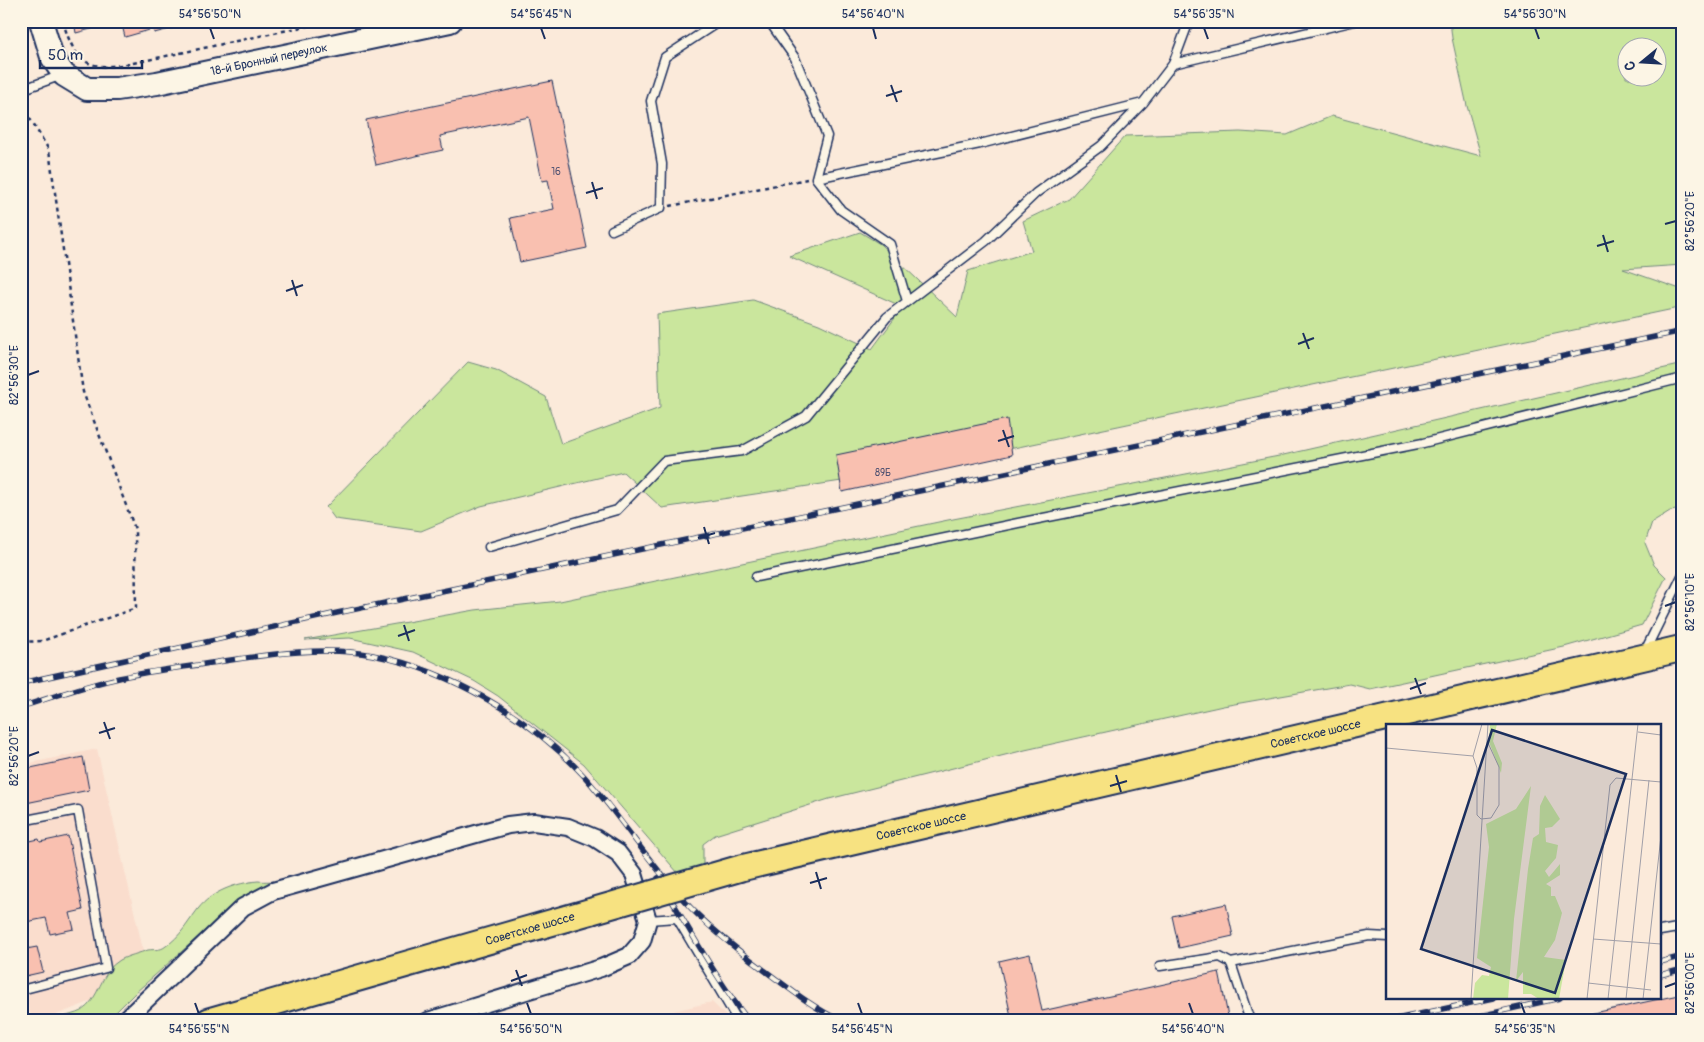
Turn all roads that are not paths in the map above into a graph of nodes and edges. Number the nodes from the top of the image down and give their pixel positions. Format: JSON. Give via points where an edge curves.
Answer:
{"nodes":[{"id":1,"x":41,"y":21,"type":"edge"},
{"id":2,"x":450,"y":21,"type":"edge"},
{"id":3,"x":720,"y":21,"type":"edge"},
{"id":4,"x":769,"y":21,"type":"edge"},
{"id":5,"x":1190,"y":21,"type":"edge"},
{"id":6,"x":1355,"y":21,"type":"edge"},
{"id":7,"x":1173,"y":64,"type":"junction"},
{"id":8,"x":64,"y":75,"type":"junction"},
{"id":9,"x":21,"y":90,"type":"edge"},
{"id":10,"x":1143,"y":103,"type":"junction"},
{"id":11,"x":816,"y":178,"type":"junction"},
{"id":12,"x":612,"y":230,"type":"dead end"},
{"id":13,"x":907,"y":301,"type":"junction"},
{"id":14,"x":1683,"y":378,"type":"edge"},
{"id":15,"x":489,"y":547,"type":"dead end"},
{"id":16,"x":1683,"y":574,"type":"edge"},
{"id":17,"x":756,"y":577,"type":"dead end"},
{"id":18,"x":1683,"y":648,"type":"edge"},
{"id":19,"x":1641,"y":658,"type":"junction"},
{"id":20,"x":21,"y":821,"type":"edge"},
{"id":21,"x":648,"y":920,"type":"junction"},
{"id":22,"x":1683,"y":926,"type":"edge"},
{"id":23,"x":1662,"y":931,"type":"edge"},
{"id":24,"x":1386,"y":938,"type":"edge"},
{"id":25,"x":1231,"y":963,"type":"junction"},
{"id":26,"x":1160,"y":966,"type":"dead end"},
{"id":27,"x":21,"y":990,"type":"edge"},
{"id":28,"x":124,"y":1021,"type":"edge"},
{"id":29,"x":209,"y":1021,"type":"edge"},
{"id":30,"x":428,"y":1021,"type":"edge"},
{"id":31,"x":738,"y":1021,"type":"edge"},
{"id":32,"x":1250,"y":1021,"type":"edge"}],
"edges":[{"from":1,"to":8,"type":"street","via":[[52,57]]},
{"from":2,"to":8,"type":"street","name":"18-й Бронный переулок","via":[[116,89],[87,89]]},
{"from":3,"to":12,"type":"lane","via":[[665,57],[651,101],[662,164],[661,208]]},
{"from":4,"to":11,"type":"lane","via":[[795,58],[828,136]]},
{"from":5,"to":7,"type":"lane"},
{"from":6,"to":7,"type":"lane"},
{"from":7,"to":10,"type":"lane"},
{"from":8,"to":9,"type":"lane"},
{"from":10,"to":11,"type":"lane","via":[[980,144]]},
{"from":10,"to":13,"type":"lane","via":[[1101,146],[1036,193],[986,241]]},
{"from":11,"to":13,"type":"lane","via":[[841,210],[890,244]]},
{"from":13,"to":15,"type":"lane","via":[[887,317],[806,416],[742,451],[664,461],[617,510]]},
{"from":14,"to":17,"type":"lane","via":[[1423,443]]},
{"from":16,"to":19,"type":"lane"},
{"from":18,"to":19,"type":"main road","name":"Советское шоссе"},
{"from":19,"to":29,"type":"main road","name":"Советское шоссе","bridge":true,"via":[[741,868]]},
{"from":20,"to":27,"type":"lane","via":[[78,810],[106,968]]},
{"from":21,"to":28,"type":"street","via":[[634,874],[618,853],[595,838],[568,827],[534,822],[508,825],[273,891],[243,907]]},
{"from":21,"to":30,"type":"street","via":[[642,941],[629,956],[601,968]]},
{"from":21,"to":31,"type":"lane","via":[[678,918]]},
{"from":22,"to":23,"type":"lane"},
{"from":24,"to":25,"type":"lane","via":[[1369,936]]},
{"from":25,"to":26,"type":"lane","via":[[1220,957]]},
{"from":25,"to":32,"type":"lane"}]}
